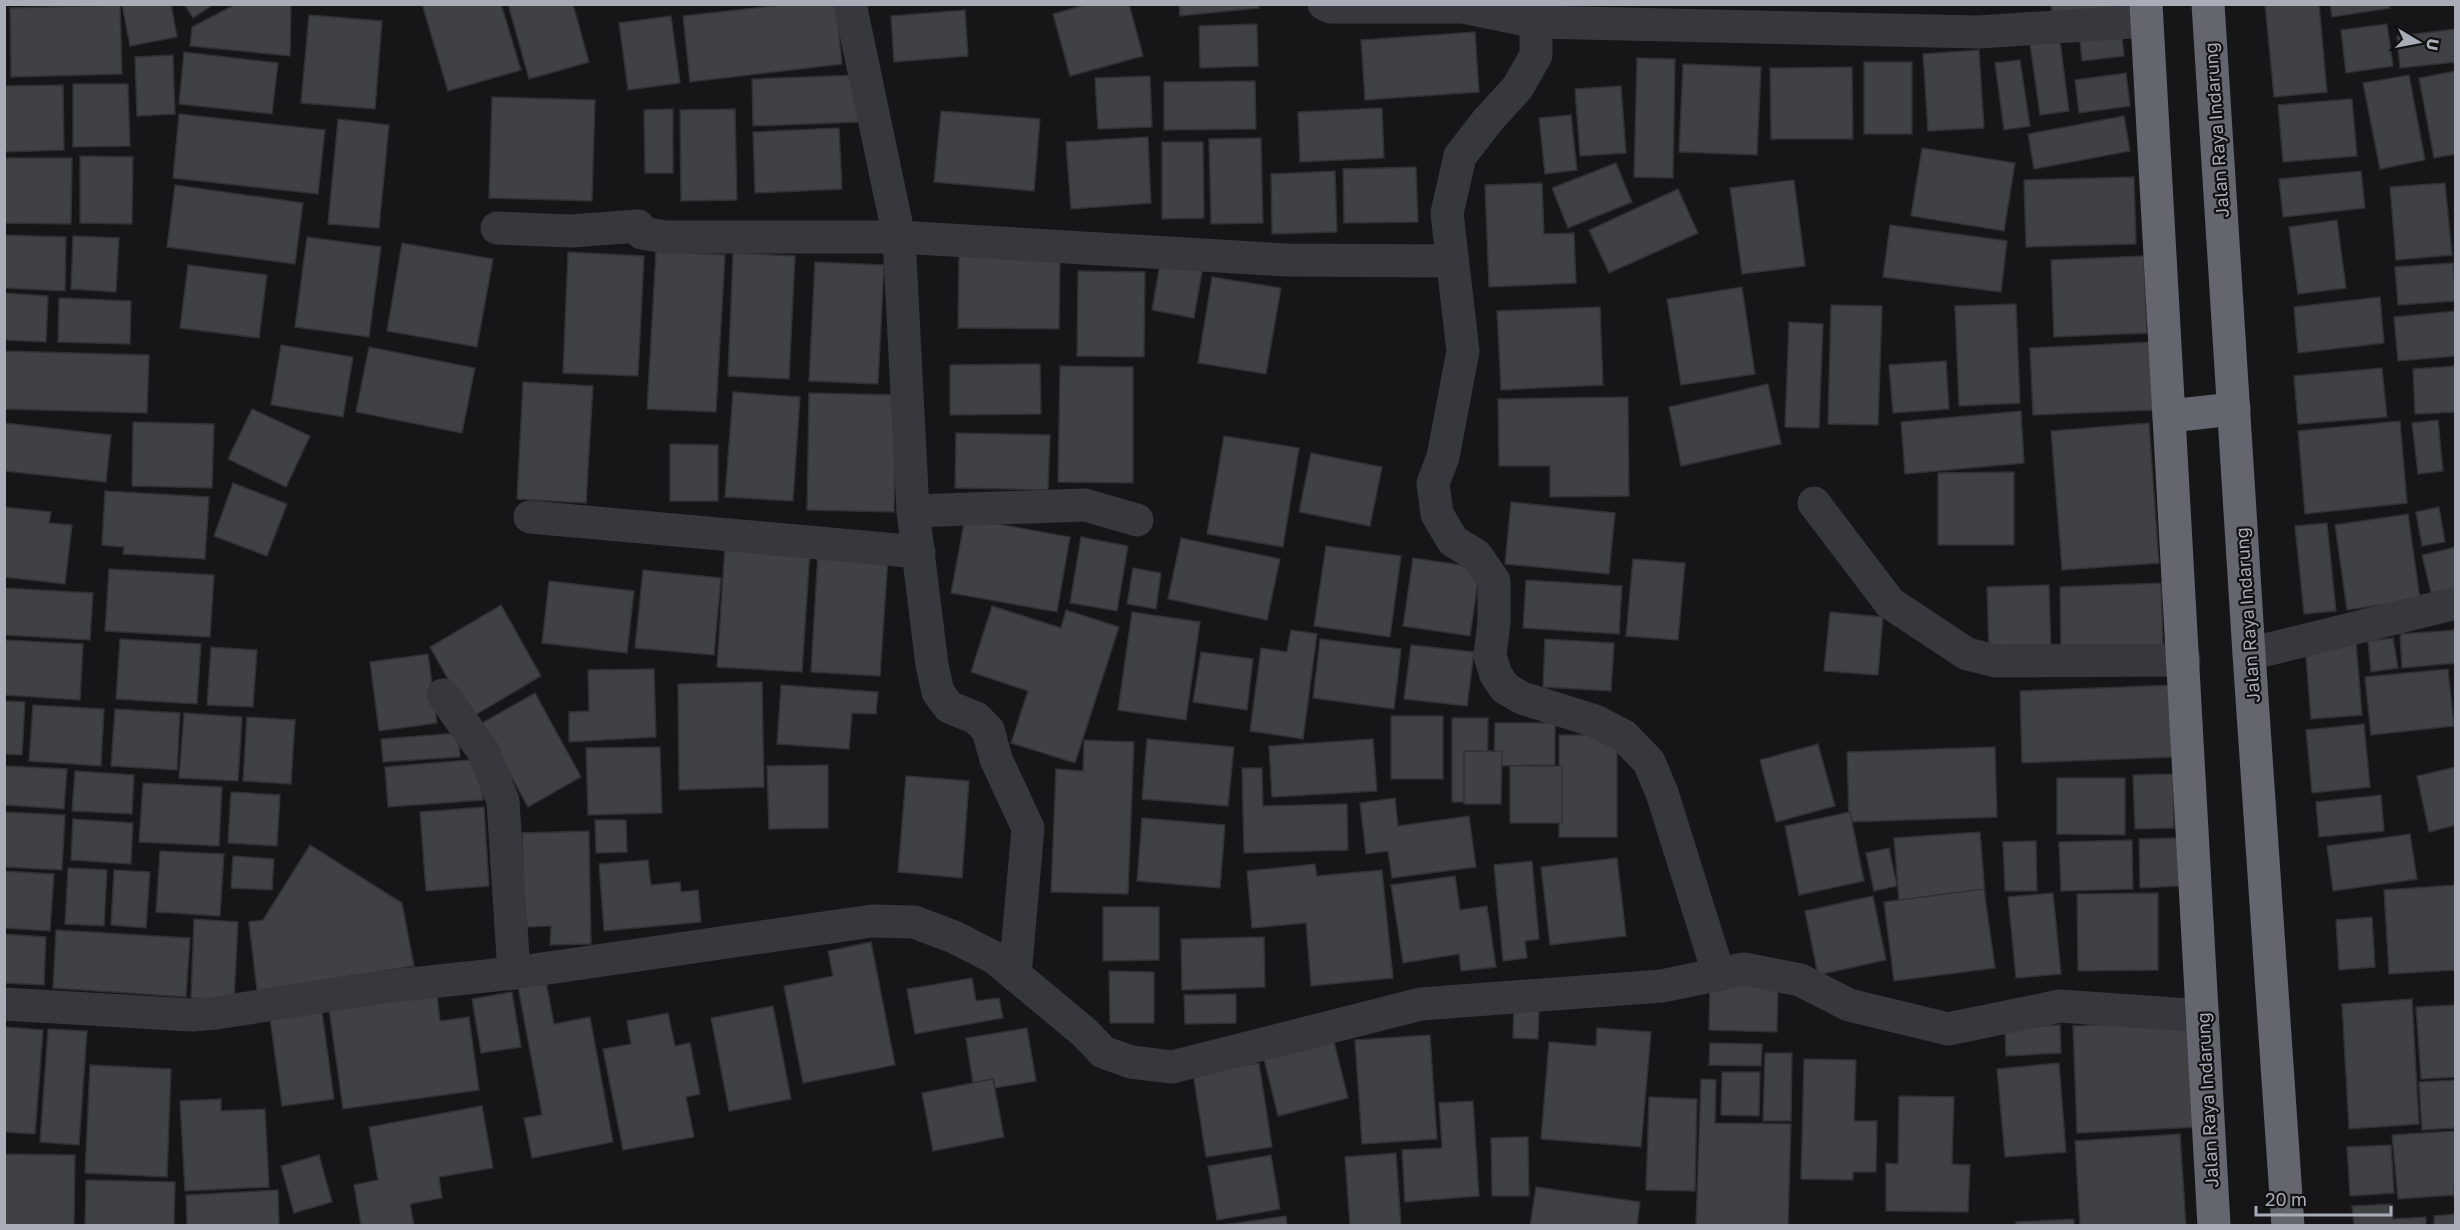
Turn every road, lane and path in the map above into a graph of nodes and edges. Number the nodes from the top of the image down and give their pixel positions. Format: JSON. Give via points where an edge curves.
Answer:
{"nodes":[{"id":1,"x":850,"y":4,"type":"edge"},
{"id":2,"x":1324,"y":4,"type":"edge"},
{"id":3,"x":2208,"y":4,"type":"edge"},
{"id":4,"x":2147,"y":13,"type":"edge"},
{"id":5,"x":1536,"y":22,"type":"junction"},
{"id":6,"x":497,"y":228,"type":"dead end"},
{"id":7,"x":899,"y":237,"type":"junction"},
{"id":8,"x":1451,"y":261,"type":"junction"},
{"id":9,"x":2234,"y":409,"type":"junction"},
{"id":10,"x":2169,"y":416,"type":"junction"},
{"id":11,"x":1815,"y":503,"type":"dead end"},
{"id":12,"x":913,"y":511,"type":"junction"},
{"id":13,"x":530,"y":517,"type":"dead end"},
{"id":14,"x":1137,"y":520,"type":"dead end"},
{"id":15,"x":919,"y":552,"type":"junction"},
{"id":16,"x":2456,"y":603,"type":"edge"},
{"id":17,"x":2249,"y":654,"type":"junction"},
{"id":18,"x":2184,"y":660,"type":"junction"},
{"id":19,"x":443,"y":696,"type":"dead end"},
{"id":20,"x":514,"y":974,"type":"junction"},
{"id":21,"x":1016,"y":975,"type":"junction"},
{"id":22,"x":1719,"y":975,"type":"junction"},
{"id":23,"x":4,"y":1004,"type":"edge"},
{"id":24,"x":2203,"y":1016,"type":"junction"},
{"id":25,"x":2214,"y":1226,"type":"edge"},
{"id":26,"x":2288,"y":1226,"type":"edge"}],
"edges":[{"from":1,"to":7,"type":"street"},
{"from":2,"to":5,"type":"street","via":[[1463,7]]},
{"from":3,"to":9,"type":"highway","name":"Jalan Raya Indarung"},
{"from":4,"to":5,"type":"street","via":[[1978,32]]},
{"from":4,"to":10,"type":"highway","name":"Jalan Raya Indarung"},
{"from":5,"to":8,"type":"street","via":[[1536,55],[1518,87],[1460,156],[1447,213]]},
{"from":6,"to":7,"type":"street","via":[[571,231],[638,226],[642,233],[665,237]]},
{"from":7,"to":8,"type":"street","via":[[1287,260]]},
{"from":7,"to":12,"type":"street"},
{"from":8,"to":22,"type":"street","via":[[1463,351],[1443,457],[1433,483],[1437,514],[1453,541],[1476,555],[1494,581],[1490,656],[1496,675],[1505,688],[1522,698],[1595,721],[1624,736],[1649,762]]},
{"from":9,"to":10,"type":"highway"},
{"from":9,"to":17,"type":"highway","name":"Jalan Raya Indarung"},
{"from":10,"to":18,"type":"highway","name":"Jalan Raya Indarung"},
{"from":11,"to":18,"type":"street","via":[[1890,603],[1967,654],[1996,661]]},
{"from":12,"to":14,"type":"street","via":[[1085,505]]},
{"from":12,"to":15,"type":"street"},
{"from":13,"to":15,"type":"street"},
{"from":15,"to":21,"type":"street","via":[[938,692],[949,707],[976,718],[988,730],[996,759],[1028,828]]},
{"from":16,"to":17,"type":"street"},
{"from":17,"to":26,"type":"highway","name":"Jalan Raya Indarung"},
{"from":18,"to":24,"type":"highway","name":"Jalan Raya Indarung"},
{"from":19,"to":20,"type":"street","via":[[483,751],[503,801]]},
{"from":20,"to":21,"type":"street","via":[[872,921],[914,922],[995,958]]},
{"from":20,"to":23,"type":"street","via":[[383,987],[191,1015]]},
{"from":21,"to":22,"type":"street","via":[[1103,1052],[1131,1062],[1172,1067],[1421,1004],[1662,986]]},
{"from":22,"to":24,"type":"street","via":[[1744,969],[1800,980],[1849,1005],[1948,1029],[2060,1006]]},
{"from":24,"to":25,"type":"highway","name":"Jalan Raya Indarung"}]}
